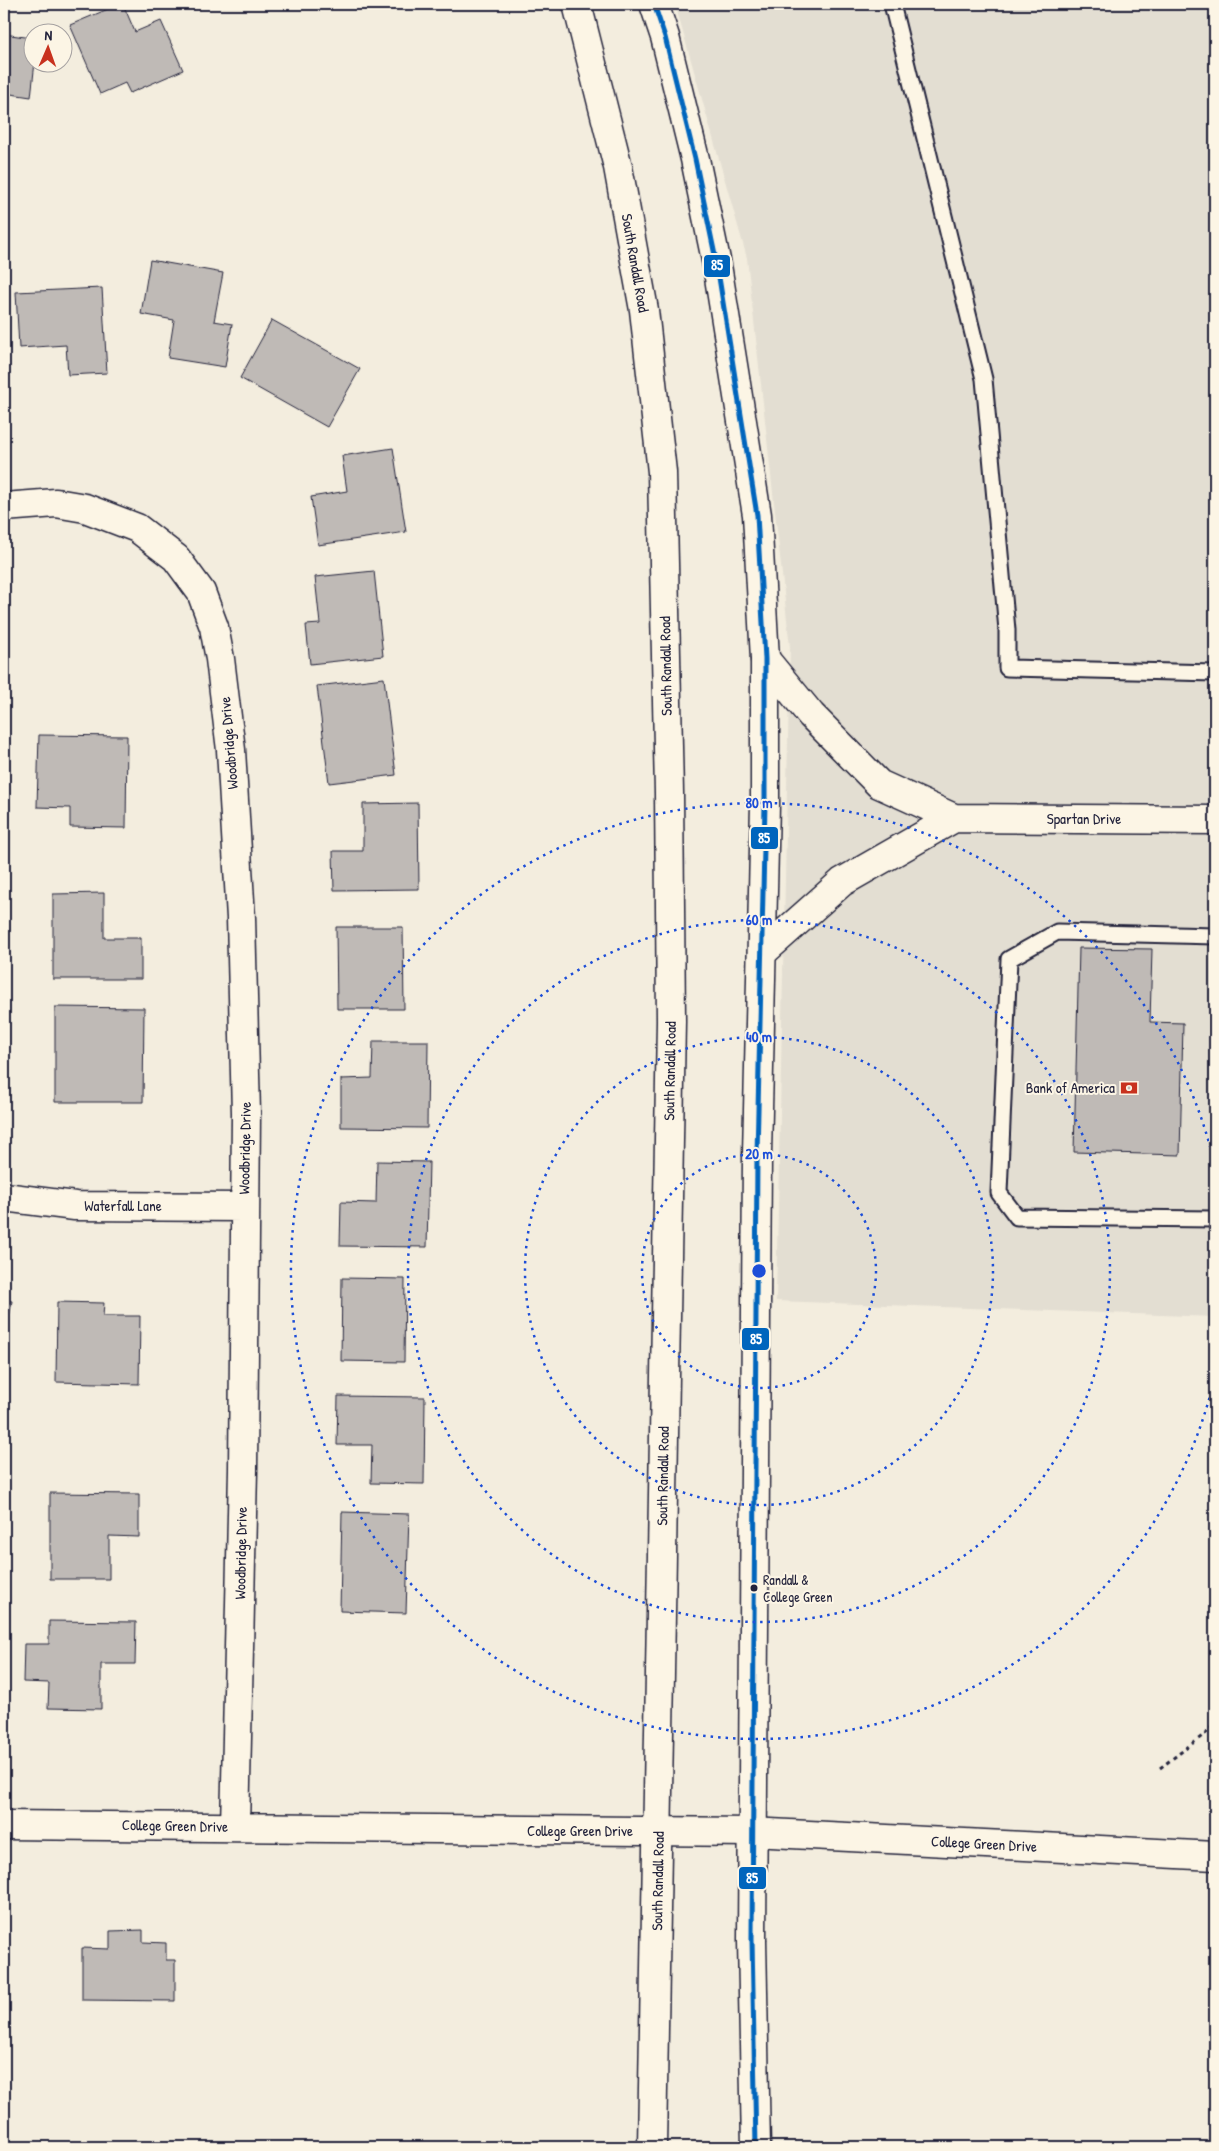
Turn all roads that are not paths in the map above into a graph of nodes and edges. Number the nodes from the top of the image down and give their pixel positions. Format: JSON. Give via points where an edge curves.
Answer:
{"nodes":[{"id":1,"x":577,"y":4,"type":"edge"},
{"id":2,"x":654,"y":4,"type":"edge"},
{"id":3,"x":892,"y":4,"type":"edge"},
{"id":4,"x":4,"y":507,"type":"edge"},
{"id":5,"x":765,"y":659,"type":"junction"},
{"id":6,"x":1215,"y":672,"type":"edge"},
{"id":7,"x":954,"y":818,"type":"junction"},
{"id":8,"x":1215,"y":820,"type":"edge"},
{"id":9,"x":1215,"y":936,"type":"edge"},
{"id":10,"x":762,"y":953,"type":"junction"},
{"id":11,"x":4,"y":1197,"type":"edge"},
{"id":12,"x":244,"y":1207,"type":"junction"},
{"id":13,"x":1215,"y":1219,"type":"edge"},
{"id":14,"x":4,"y":1825,"type":"edge"},
{"id":15,"x":235,"y":1827,"type":"junction"},
{"id":16,"x":659,"y":1831,"type":"junction"},
{"id":17,"x":753,"y":1832,"type":"junction"},
{"id":18,"x":1215,"y":1856,"type":"edge"},
{"id":19,"x":652,"y":2147,"type":"edge"},
{"id":20,"x":756,"y":2147,"type":"edge"}],
"edges":[{"from":1,"to":16,"type":"main road","name":"South Randall Road","via":[[618,167],[644,310],[662,472],[671,1021]]},
{"from":2,"to":5,"type":"main road","via":[[695,159],[717,265],[756,515]]},
{"from":3,"to":6,"type":"lane","via":[[984,379],[1007,630],[1007,668]]},
{"from":4,"to":12,"type":"main road","name":"Woodbridge Drive","via":[[56,503],[112,516],[137,528],[176,558],[207,605],[220,659],[231,750],[241,918],[246,1113]]},
{"from":5,"to":7,"type":"main road","name":"Spartan Drive","via":[[811,715],[879,784]]},
{"from":5,"to":10,"type":"main road"},
{"from":7,"to":8,"type":"main road","name":"Spartan Drive"},
{"from":7,"to":10,"type":"main road","via":[[842,882]]},
{"from":9,"to":13,"type":"lane","via":[[1057,932],[1009,959],[999,1193],[1017,1217]]},
{"from":10,"to":17,"type":"main road","via":[[757,1154]]},
{"from":11,"to":12,"type":"main road","name":"Waterfall Lane","via":[[76,1206]]},
{"from":12,"to":15,"type":"main road","name":"Woodbridge Drive","via":[[243,1470]]},
{"from":14,"to":15,"type":"main road","name":"College Green Drive"},
{"from":15,"to":16,"type":"main road","name":"College Green Drive"},
{"from":16,"to":17,"type":"main road","name":"College Green Drive"},
{"from":16,"to":19,"type":"main road","name":"South Randall Road"},
{"from":17,"to":18,"type":"main road","name":"College Green Drive"},
{"from":17,"to":20,"type":"main road"}]}
